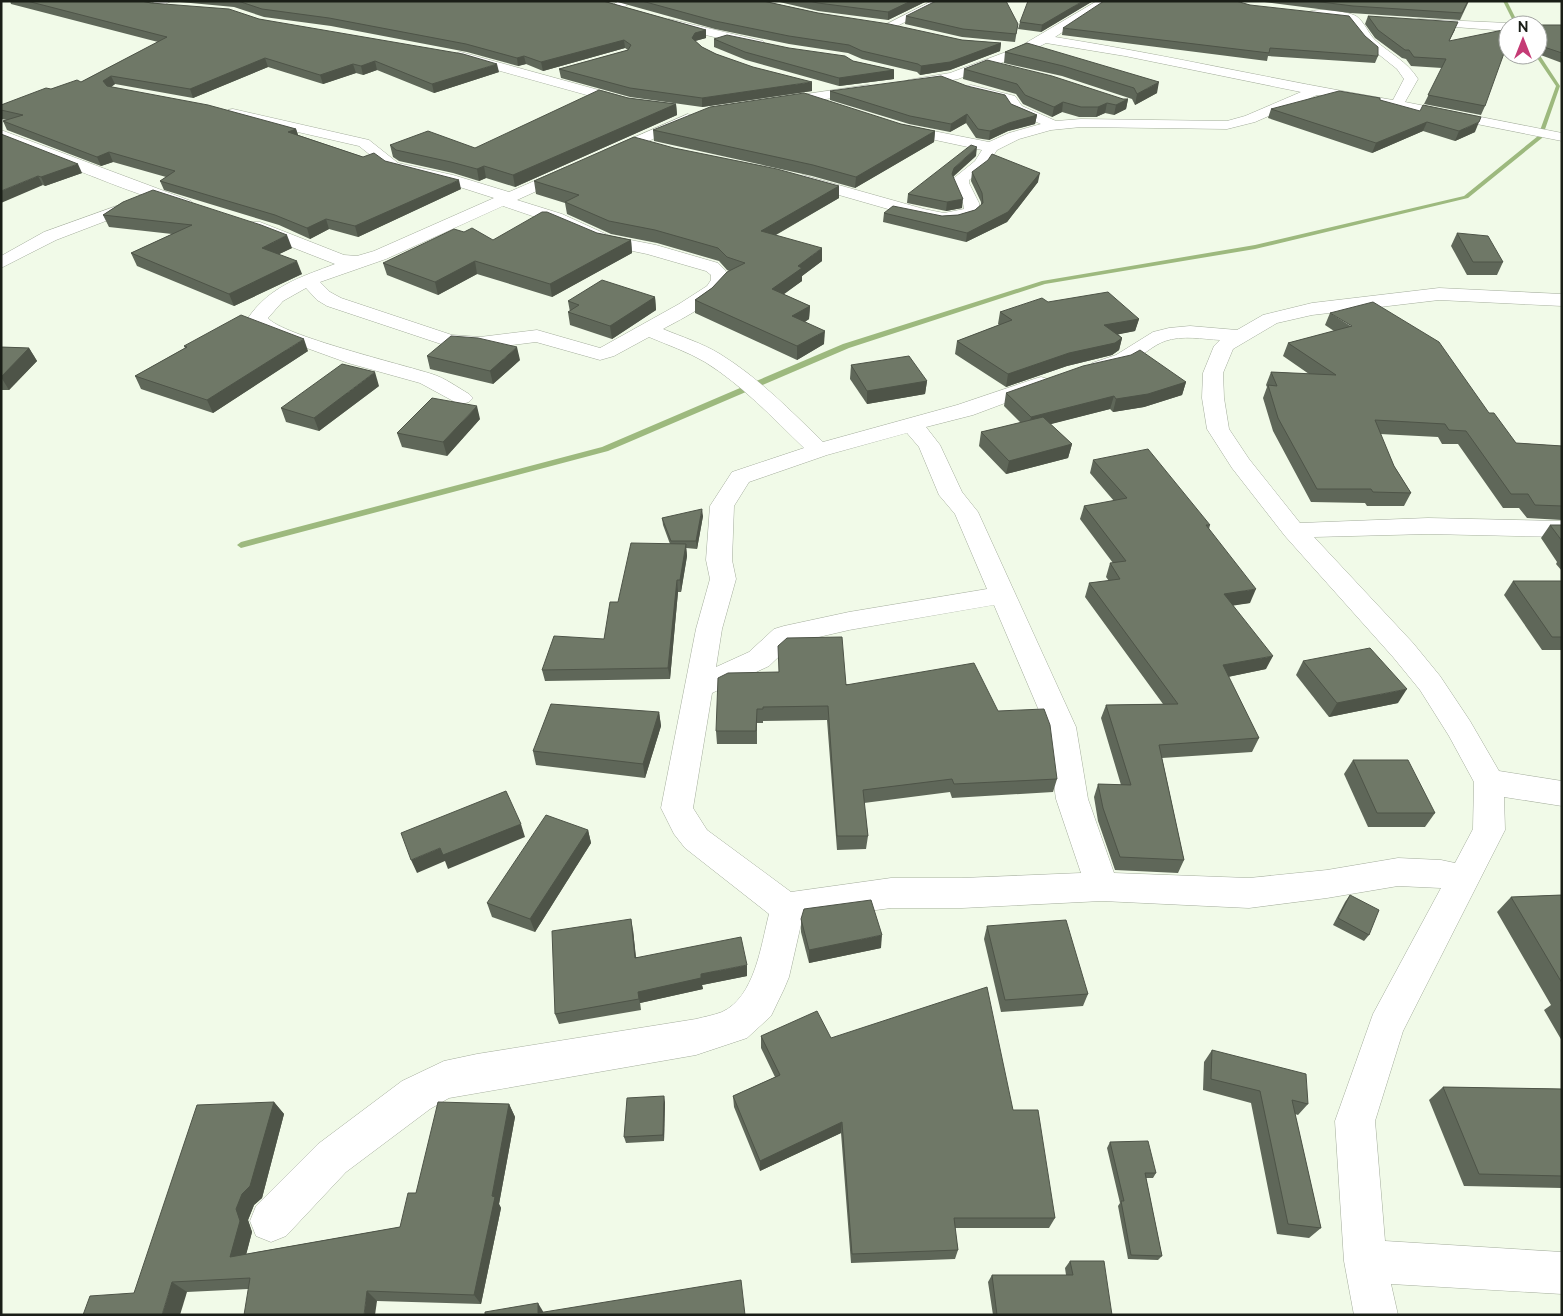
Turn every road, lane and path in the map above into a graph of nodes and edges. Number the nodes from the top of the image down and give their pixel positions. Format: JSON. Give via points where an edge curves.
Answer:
{"nodes":[{"id":1,"x":942,"y":1,"type":"edge"},
{"id":2,"x":1104,"y":1,"type":"edge"},
{"id":3,"x":150,"y":5,"type":"edge"},
{"id":4,"x":170,"y":5,"type":"edge"},
{"id":5,"x":610,"y":6,"type":"edge"},
{"id":6,"x":631,"y":7,"type":"edge"},
{"id":7,"x":1302,"y":12,"type":"edge"},
{"id":8,"x":1350,"y":18,"type":"junction"},
{"id":9,"x":1367,"y":19,"type":"edge"},
{"id":10,"x":659,"y":20,"type":"edge"},
{"id":11,"x":1411,"y":22,"type":"edge"},
{"id":12,"x":1498,"y":26,"type":"edge"},
{"id":13,"x":910,"y":30,"type":"edge"},
{"id":14,"x":727,"y":37,"type":"junction"},
{"id":15,"x":1044,"y":39,"type":"junction"},
{"id":16,"x":703,"y":44,"type":"edge"},
{"id":17,"x":1003,"y":46,"type":"edge"},
{"id":18,"x":771,"y":47,"type":"edge"},
{"id":19,"x":1029,"y":47,"type":"junction"},
{"id":20,"x":451,"y":54,"type":"edge"},
{"id":21,"x":987,"y":64,"type":"junction"},
{"id":22,"x":1013,"y":70,"type":"edge"},
{"id":23,"x":559,"y":72,"type":"edge"},
{"id":24,"x":540,"y":77,"type":"junction"},
{"id":25,"x":942,"y":78,"type":"junction"},
{"id":26,"x":810,"y":84,"type":"edge"},
{"id":27,"x":1315,"y":90,"type":"junction"},
{"id":28,"x":845,"y":92,"type":"junction"},
{"id":29,"x":804,"y":98,"type":"junction"},
{"id":30,"x":1033,"y":100,"type":"edge"},
{"id":31,"x":764,"y":104,"type":"edge"},
{"id":32,"x":1396,"y":104,"type":"junction"},
{"id":33,"x":646,"y":106,"type":"edge"},
{"id":34,"x":218,"y":109,"type":"edge"},
{"id":35,"x":837,"y":109,"type":"edge"},
{"id":36,"x":676,"y":110,"type":"edge"},
{"id":37,"x":1023,"y":112,"type":"junction"},
{"id":38,"x":888,"y":125,"type":"edge"},
{"id":39,"x":1056,"y":125,"type":"junction"},
{"id":40,"x":1,"y":134,"type":"edge"},
{"id":41,"x":1562,"y":137,"type":"edge"},
{"id":42,"x":636,"y":142,"type":"junction"},
{"id":43,"x":991,"y":147,"type":"junction"},
{"id":44,"x":658,"y":149,"type":"edge"},
{"id":45,"x":599,"y":157,"type":"edge"},
{"id":46,"x":581,"y":165,"type":"edge"},
{"id":47,"x":788,"y":177,"type":"edge"},
{"id":48,"x":157,"y":195,"type":"junction"},
{"id":49,"x":505,"y":199,"type":"junction"},
{"id":50,"x":201,"y":209,"type":"edge"},
{"id":51,"x":236,"y":220,"type":"edge"},
{"id":52,"x":354,"y":261,"type":"junction"},
{"id":53,"x":1,"y":263,"type":"edge"},
{"id":54,"x":310,"y":280,"type":"junction"},
{"id":55,"x":1562,"y":300,"type":"edge"},
{"id":56,"x":646,"y":330,"type":"junction"},
{"id":57,"x":1241,"y":336,"type":"junction"},
{"id":58,"x":450,"y":341,"type":"junction"},
{"id":59,"x":392,"y":370,"type":"junction"},
{"id":60,"x":1082,"y":371,"type":"edge"},
{"id":61,"x":1056,"y":378,"type":"edge"},
{"id":62,"x":462,"y":398,"type":"dead end"},
{"id":63,"x":912,"y":425,"type":"junction"},
{"id":64,"x":819,"y":450,"type":"junction"},
{"id":65,"x":1562,"y":528,"type":"edge"},
{"id":66,"x":1294,"y":531,"type":"junction"},
{"id":67,"x":1002,"y":595,"type":"junction"},
{"id":68,"x":699,"y":687,"type":"junction"},
{"id":69,"x":1489,"y":782,"type":"junction"},
{"id":70,"x":1562,"y":794,"type":"edge"},
{"id":71,"x":1463,"y":879,"type":"junction"},
{"id":72,"x":1102,"y":888,"type":"junction"},
{"id":73,"x":788,"y":907,"type":"junction"},
{"id":74,"x":271,"y":1221,"type":"dead end"},
{"id":75,"x":1366,"y":1261,"type":"junction"},
{"id":76,"x":1562,"y":1273,"type":"edge"},
{"id":77,"x":1376,"y":1315,"type":"edge"}],
"edges":[{"from":1,"to":13,"type":"street","via":[[885,25]]},
{"from":2,"to":15,"type":"street"},
{"from":3,"to":4,"type":"street"},
{"from":5,"to":6,"type":"street"},
{"from":7,"to":8,"type":"street"},
{"from":8,"to":9,"type":"street"},
{"from":8,"to":32,"type":"street","via":[[1370,42],[1399,63],[1411,79]]},
{"from":10,"to":14,"type":"street"},
{"from":11,"to":12,"type":"street"},
{"from":14,"to":16,"type":"street"},
{"from":14,"to":18,"type":"street"},
{"from":15,"to":19,"type":"street"},
{"from":15,"to":27,"type":"street"},
{"from":17,"to":19,"type":"street"},
{"from":19,"to":21,"type":"street"},
{"from":20,"to":24,"type":"street"},
{"from":21,"to":22,"type":"street"},
{"from":21,"to":25,"type":"street"},
{"from":23,"to":24,"type":"street"},
{"from":24,"to":33,"type":"street"},
{"from":25,"to":28,"type":"street","via":[[892,82]]},
{"from":25,"to":37,"type":"street","via":[[1010,99]]},
{"from":26,"to":28,"type":"street"},
{"from":27,"to":32,"type":"street"},
{"from":27,"to":39,"type":"street","via":[[1250,119],[1227,125]]},
{"from":28,"to":29,"type":"street"},
{"from":29,"to":31,"type":"street"},
{"from":29,"to":35,"type":"street"},
{"from":30,"to":37,"type":"street"},
{"from":32,"to":41,"type":"street"},
{"from":34,"to":49,"type":"street","via":[[364,143],[393,166],[448,178]]},
{"from":36,"to":42,"type":"street","via":[[703,113]]},
{"from":37,"to":39,"type":"street"},
{"from":38,"to":43,"type":"street"},
{"from":39,"to":43,"type":"street","via":[[1014,136]]},
{"from":40,"to":48,"type":"street"},
{"from":42,"to":44,"type":"street"},
{"from":42,"to":45,"type":"street"},
{"from":43,"to":47,"type":"street","via":[[981,164],[962,178],[961,183],[972,203],[972,212],[958,217],[922,214]]},
{"from":46,"to":49,"type":"street"},
{"from":48,"to":50,"type":"street"},
{"from":48,"to":53,"type":"street","via":[[50,236]]},
{"from":49,"to":52,"type":"street","via":[[380,255]]},
{"from":49,"to":56,"type":"street","via":[[605,240],[659,252],[712,267],[719,272],[719,284],[712,290]]},
{"from":51,"to":52,"type":"street","via":[[272,231],[341,260]]},
{"from":52,"to":54,"type":"street"},
{"from":54,"to":58,"type":"street","via":[[315,289],[334,302]]},
{"from":54,"to":59,"type":"street","via":[[279,295],[264,307],[258,318],[264,326]]},
{"from":55,"to":57,"type":"street","via":[[1439,294],[1392,298],[1312,309],[1270,319]]},
{"from":56,"to":58,"type":"street","via":[[600,354],[537,336],[480,343]]},
{"from":56,"to":64,"type":"street","via":[[713,358]]},
{"from":57,"to":60,"type":"street","via":[[1183,333],[1161,336],[1145,343],[1120,362]]},
{"from":57,"to":66,"type":"street","via":[[1224,346],[1213,373],[1218,429],[1240,464]]},
{"from":58,"to":59,"type":"street","via":[[413,365]]},
{"from":59,"to":62,"type":"street","via":[[428,379]]},
{"from":61,"to":63,"type":"street","via":[[1010,396]]},
{"from":63,"to":64,"type":"street"},
{"from":63,"to":67,"type":"street","via":[[929,445],[951,495],[966,512]]},
{"from":64,"to":68,"type":"street","via":[[740,477],[722,506],[719,560],[722,580]]},
{"from":65,"to":66,"type":"street","via":[[1372,525]]},
{"from":66,"to":69,"type":"street","via":[[1430,683]]},
{"from":67,"to":68,"type":"street","via":[[849,621],[784,636],[759,659]]},
{"from":67,"to":72,"type":"street","via":[[1061,727],[1072,799]]},
{"from":68,"to":73,"type":"street","via":[[677,808],[680,816],[696,839]]},
{"from":69,"to":70,"type":"street"},
{"from":69,"to":71,"type":"street","via":[[1489,830]]},
{"from":71,"to":72,"type":"street","via":[[1441,874],[1398,872],[1250,893]]},
{"from":71,"to":75,"type":"street","via":[[1386,1026],[1355,1122]]},
{"from":72,"to":73,"type":"street","via":[[891,893]]},
{"from":73,"to":74,"type":"street","via":[[771,977],[758,1004],[734,1026],[696,1037],[444,1080],[416,1095],[332,1158]]},
{"from":75,"to":76,"type":"street"},
{"from":75,"to":77,"type":"street"}]}
